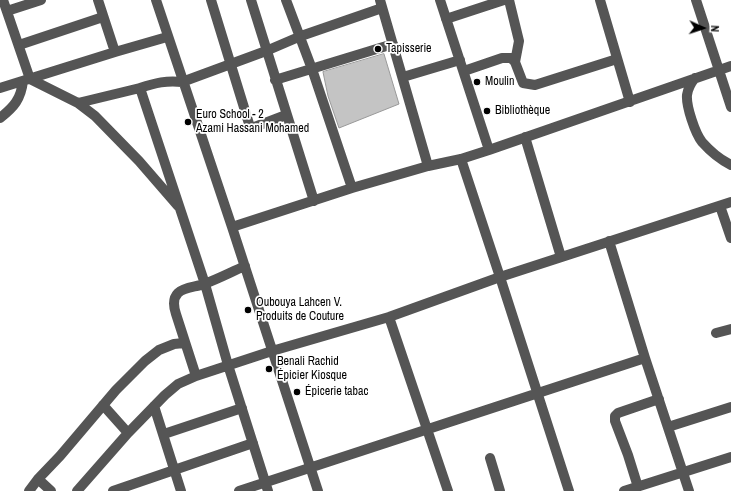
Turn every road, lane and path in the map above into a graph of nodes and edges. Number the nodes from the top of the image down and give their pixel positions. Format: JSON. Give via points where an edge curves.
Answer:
{"nodes":[{"id":1,"x":4,"y":0,"type":"edge"},
{"id":2,"x":41,"y":0,"type":"edge"},
{"id":3,"x":98,"y":0,"type":"edge"},
{"id":4,"x":156,"y":0,"type":"edge"},
{"id":5,"x":212,"y":0,"type":"edge"},
{"id":6,"x":251,"y":0,"type":"edge"},
{"id":7,"x":286,"y":0,"type":"edge"},
{"id":8,"x":440,"y":0,"type":"edge"},
{"id":9,"x":504,"y":0,"type":"edge"},
{"id":10,"x":509,"y":0,"type":"edge"},
{"id":11,"x":600,"y":0,"type":"edge"},
{"id":12,"x":696,"y":0,"type":"edge"},
{"id":13,"x":381,"y":4,"type":"edge"},
{"id":14,"x":7,"y":11,"type":"junction"},
{"id":15,"x":103,"y":17,"type":"junction"},
{"id":16,"x":446,"y":19,"type":"junction"},
{"id":17,"x":300,"y":36,"type":"junction"},
{"id":18,"x":167,"y":37,"type":"junction"},
{"id":19,"x":393,"y":44,"type":"junction"},
{"id":20,"x":19,"y":45,"type":"junction"},
{"id":21,"x":266,"y":51,"type":"junction"},
{"id":22,"x":115,"y":52,"type":"junction"},
{"id":23,"x":617,"y":59,"type":"junction"},
{"id":24,"x":460,"y":60,"type":"junction"},
{"id":25,"x":515,"y":62,"type":"junction"},
{"id":26,"x":230,"y":64,"type":"junction"},
{"id":27,"x":731,"y":66,"type":"edge"},
{"id":28,"x":312,"y":69,"type":"junction"},
{"id":29,"x":719,"y":70,"type":"junction"},
{"id":30,"x":464,"y":71,"type":"junction"},
{"id":31,"x":403,"y":77,"type":"junction"},
{"id":32,"x":695,"y":78,"type":"junction"},
{"id":33,"x":27,"y":80,"type":"junction"},
{"id":34,"x":275,"y":80,"type":"junction"},
{"id":35,"x":182,"y":82,"type":"junction"},
{"id":36,"x":0,"y":88,"type":"edge"},
{"id":37,"x":140,"y":88,"type":"junction"},
{"id":38,"x":630,"y":102,"type":"junction"},
{"id":39,"x":78,"y":103,"type":"junction"},
{"id":40,"x":731,"y":107,"type":"edge"},
{"id":41,"x":286,"y":115,"type":"junction"},
{"id":42,"x":0,"y":118,"type":"edge"},
{"id":43,"x":525,"y":137,"type":"junction"},
{"id":44,"x":490,"y":150,"type":"junction"},
{"id":45,"x":461,"y":159,"type":"junction"},
{"id":46,"x":428,"y":166,"type":"junction"},
{"id":47,"x":731,"y":166,"type":"edge"},
{"id":48,"x":352,"y":188,"type":"junction"},
{"id":49,"x":314,"y":201,"type":"junction"},
{"id":50,"x":731,"y":202,"type":"edge"},
{"id":51,"x":720,"y":206,"type":"junction"},
{"id":52,"x":180,"y":209,"type":"junction"},
{"id":53,"x":232,"y":227,"type":"junction"},
{"id":54,"x":731,"y":238,"type":"edge"},
{"id":55,"x":609,"y":241,"type":"junction"},
{"id":56,"x":561,"y":257,"type":"junction"},
{"id":57,"x":245,"y":266,"type":"junction"},
{"id":58,"x":500,"y":277,"type":"junction"},
{"id":59,"x":205,"y":284,"type":"junction"},
{"id":60,"x":389,"y":317,"type":"junction"},
{"id":61,"x":731,"y":329,"type":"edge"},
{"id":62,"x":716,"y":333,"type":"dead end"},
{"id":63,"x":184,"y":343,"type":"junction"},
{"id":64,"x":272,"y":352,"type":"junction"},
{"id":65,"x":646,"y":358,"type":"junction"},
{"id":66,"x":228,"y":365,"type":"junction"},
{"id":67,"x":196,"y":376,"type":"junction"},
{"id":68,"x":538,"y":394,"type":"junction"},
{"id":69,"x":659,"y":399,"type":"junction"},
{"id":70,"x":103,"y":405,"type":"junction"},
{"id":71,"x":154,"y":406,"type":"junction"},
{"id":72,"x":731,"y":407,"type":"edge"},
{"id":73,"x":242,"y":408,"type":"junction"},
{"id":74,"x":668,"y":427,"type":"junction"},
{"id":75,"x":427,"y":429,"type":"junction"},
{"id":76,"x":128,"y":433,"type":"junction"},
{"id":77,"x":164,"y":434,"type":"junction"},
{"id":78,"x":253,"y":443,"type":"junction"},
{"id":79,"x":731,"y":457,"type":"edge"},
{"id":80,"x":490,"y":458,"type":"dead end"},
{"id":81,"x":311,"y":468,"type":"junction"},
{"id":82,"x":174,"y":470,"type":"junction"},
{"id":83,"x":682,"y":472,"type":"junction"},
{"id":84,"x":38,"y":479,"type":"junction"},
{"id":85,"x":267,"y":487,"type":"edge"},
{"id":86,"x":638,"y":487,"type":"junction"},
{"id":87,"x":29,"y":491,"type":"edge"},
{"id":88,"x":51,"y":491,"type":"edge"},
{"id":89,"x":78,"y":491,"type":"edge"},
{"id":90,"x":113,"y":491,"type":"edge"},
{"id":91,"x":181,"y":491,"type":"edge"},
{"id":92,"x":239,"y":491,"type":"edge"},
{"id":93,"x":318,"y":491,"type":"edge"},
{"id":94,"x":448,"y":491,"type":"edge"},
{"id":95,"x":500,"y":491,"type":"edge"},
{"id":96,"x":569,"y":491,"type":"edge"},
{"id":97,"x":624,"y":491,"type":"edge"},
{"id":98,"x":689,"y":491,"type":"edge"}],
"edges":[{"from":1,"to":14,"type":"street"},
{"from":2,"to":14,"type":"street"},
{"from":3,"to":15,"type":"street"},
{"from":4,"to":18,"type":"street"},
{"from":5,"to":26,"type":"street"},
{"from":6,"to":21,"type":"street"},
{"from":7,"to":17,"type":"street"},
{"from":8,"to":16,"type":"street"},
{"from":9,"to":16,"type":"street"},
{"from":10,"to":25,"type":"street","via":[[519,41]]},
{"from":11,"to":23,"type":"street"},
{"from":12,"to":29,"type":"street"},
{"from":13,"to":17,"type":"street"},
{"from":13,"to":19,"type":"street"},
{"from":14,"to":20,"type":"street"},
{"from":15,"to":20,"type":"street"},
{"from":15,"to":22,"type":"street"},
{"from":16,"to":24,"type":"street"},
{"from":17,"to":21,"type":"street"},
{"from":17,"to":28,"type":"street"},
{"from":18,"to":22,"type":"street"},
{"from":18,"to":35,"type":"street"},
{"from":19,"to":28,"type":"street"},
{"from":19,"to":31,"type":"street"},
{"from":20,"to":33,"type":"street"},
{"from":21,"to":26,"type":"street"},
{"from":21,"to":34,"type":"street"},
{"from":22,"to":33,"type":"street"},
{"from":23,"to":25,"type":"street","via":[[535,85],[523,83]]},
{"from":23,"to":38,"type":"street"},
{"from":24,"to":30,"type":"street"},
{"from":24,"to":31,"type":"street"},
{"from":25,"to":30,"type":"street","via":[[506,57]]},
{"from":26,"to":35,"type":"street"},
{"from":26,"to":41,"type":"street","via":[[251,128]]},
{"from":27,"to":29,"type":"street"},
{"from":28,"to":34,"type":"street"},
{"from":28,"to":48,"type":"street"},
{"from":29,"to":32,"type":"street"},
{"from":29,"to":40,"type":"street"},
{"from":30,"to":44,"type":"street"},
{"from":31,"to":46,"type":"street"},
{"from":32,"to":38,"type":"street"},
{"from":32,"to":47,"type":"street","via":[[689,88],[687,99],[697,134],[710,149]]},
{"from":33,"to":36,"type":"street"},
{"from":33,"to":39,"type":"street"},
{"from":33,"to":42,"type":"street","via":[[18,101]]},
{"from":34,"to":41,"type":"street"},
{"from":35,"to":37,"type":"street","via":[[160,82]]},
{"from":35,"to":53,"type":"street"},
{"from":37,"to":39,"type":"street"},
{"from":37,"to":52,"type":"street"},
{"from":38,"to":43,"type":"street"},
{"from":39,"to":52,"type":"street","via":[[113,134]]},
{"from":41,"to":49,"type":"street"},
{"from":43,"to":44,"type":"street"},
{"from":43,"to":56,"type":"street"},
{"from":44,"to":45,"type":"street"},
{"from":45,"to":46,"type":"street"},
{"from":45,"to":58,"type":"street"},
{"from":46,"to":48,"type":"street"},
{"from":48,"to":49,"type":"street"},
{"from":49,"to":53,"type":"street"},
{"from":50,"to":51,"type":"street"},
{"from":51,"to":54,"type":"street"},
{"from":51,"to":55,"type":"street"},
{"from":52,"to":59,"type":"street"},
{"from":53,"to":57,"type":"street"},
{"from":55,"to":56,"type":"street"},
{"from":55,"to":65,"type":"street"},
{"from":56,"to":58,"type":"street"},
{"from":57,"to":59,"type":"street"},
{"from":57,"to":64,"type":"street"},
{"from":58,"to":60,"type":"street"},
{"from":58,"to":68,"type":"street"},
{"from":59,"to":63,"type":"street","via":[[178,293],[175,298],[174,304]]},
{"from":59,"to":66,"type":"street"},
{"from":60,"to":64,"type":"street"},
{"from":60,"to":75,"type":"street"},
{"from":61,"to":62,"type":"street"},
{"from":63,"to":67,"type":"street"},
{"from":63,"to":70,"type":"street","via":[[159,350]]},
{"from":64,"to":66,"type":"street"},
{"from":64,"to":81,"type":"street"},
{"from":65,"to":68,"type":"street"},
{"from":65,"to":69,"type":"street"},
{"from":66,"to":67,"type":"street"},
{"from":66,"to":73,"type":"street"},
{"from":67,"to":71,"type":"street","via":[[178,384]]},
{"from":68,"to":75,"type":"street"},
{"from":68,"to":96,"type":"street"},
{"from":69,"to":74,"type":"street"},
{"from":69,"to":86,"type":"street","via":[[615,416]]},
{"from":70,"to":76,"type":"street"},
{"from":70,"to":84,"type":"street"},
{"from":71,"to":76,"type":"street"},
{"from":71,"to":77,"type":"street"},
{"from":72,"to":74,"type":"street"},
{"from":73,"to":77,"type":"street"},
{"from":73,"to":78,"type":"street"},
{"from":74,"to":83,"type":"street"},
{"from":75,"to":81,"type":"street"},
{"from":75,"to":94,"type":"street"},
{"from":76,"to":89,"type":"street"},
{"from":77,"to":82,"type":"street"},
{"from":78,"to":82,"type":"street"},
{"from":78,"to":85,"type":"street"},
{"from":79,"to":83,"type":"street"},
{"from":80,"to":95,"type":"street"},
{"from":81,"to":85,"type":"street"},
{"from":81,"to":93,"type":"street"},
{"from":82,"to":90,"type":"street"},
{"from":82,"to":91,"type":"street"},
{"from":83,"to":86,"type":"street"},
{"from":83,"to":98,"type":"street"},
{"from":84,"to":87,"type":"street"},
{"from":84,"to":88,"type":"street"},
{"from":85,"to":92,"type":"street"},
{"from":86,"to":97,"type":"street"}]}
